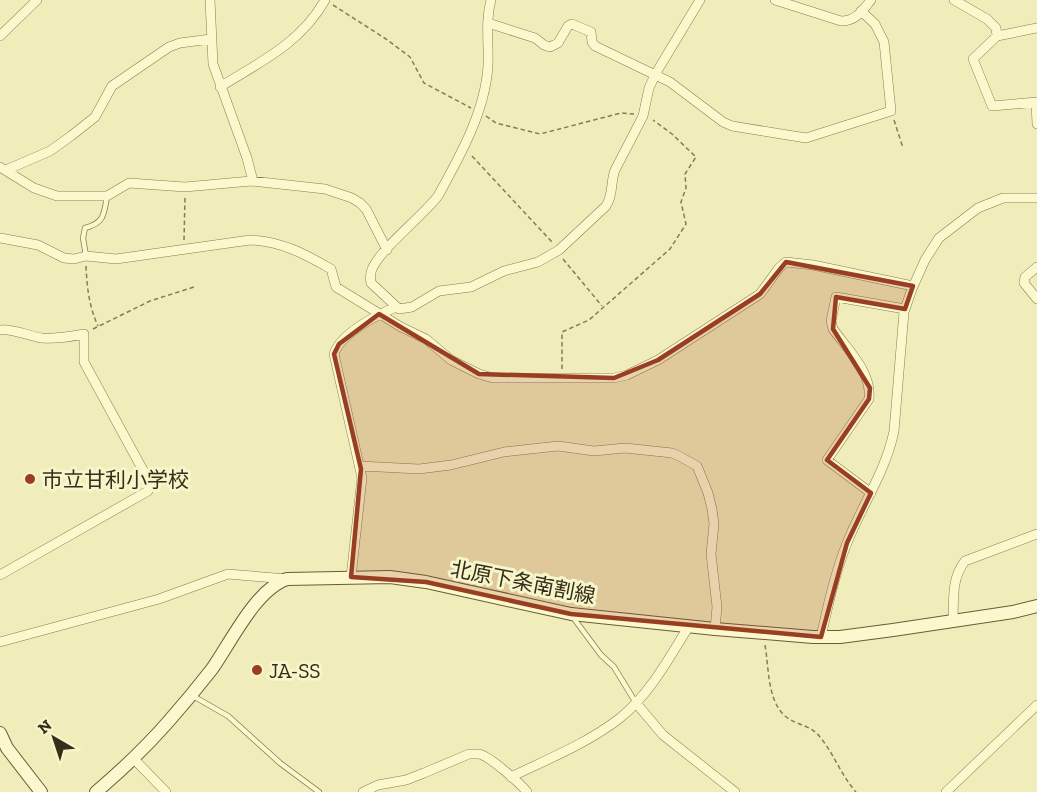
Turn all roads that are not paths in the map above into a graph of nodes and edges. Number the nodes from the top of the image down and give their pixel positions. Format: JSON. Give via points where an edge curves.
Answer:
{"nodes":[{"id":1,"x":37,"y":0,"type":"edge"},
{"id":2,"x":210,"y":0,"type":"edge"},
{"id":3,"x":325,"y":0,"type":"edge"},
{"id":4,"x":491,"y":0,"type":"edge"},
{"id":5,"x":700,"y":0,"type":"edge"},
{"id":6,"x":775,"y":0,"type":"edge"},
{"id":7,"x":871,"y":0,"type":"edge"},
{"id":8,"x":954,"y":0,"type":"edge"},
{"id":9,"x":861,"y":11,"type":"junction"},
{"id":10,"x":488,"y":23,"type":"junction"},
{"id":11,"x":1037,"y":28,"type":"edge"},
{"id":12,"x":0,"y":36,"type":"edge"},
{"id":13,"x":997,"y":36,"type":"junction"},
{"id":14,"x":211,"y":39,"type":"junction"},
{"id":15,"x":656,"y":74,"type":"junction"},
{"id":16,"x":220,"y":87,"type":"junction"},
{"id":17,"x":1036,"y":102,"type":"edge"},
{"id":18,"x":1037,"y":124,"type":"edge"},
{"id":19,"x":3,"y":169,"type":"edge"},
{"id":20,"x":253,"y":181,"type":"junction"},
{"id":21,"x":107,"y":196,"type":"junction"},
{"id":22,"x":1037,"y":198,"type":"edge"},
{"id":23,"x":0,"y":238,"type":"edge"},
{"id":24,"x":387,"y":250,"type":"junction"},
{"id":25,"x":86,"y":256,"type":"junction"},
{"id":26,"x":1037,"y":267,"type":"edge"},
{"id":27,"x":913,"y":286,"type":"junction"},
{"id":28,"x":1037,"y":299,"type":"edge"},
{"id":29,"x":396,"y":307,"type":"junction"},
{"id":30,"x":906,"y":309,"type":"junction"},
{"id":31,"x":380,"y":314,"type":"junction"},
{"id":32,"x":0,"y":330,"type":"edge"},
{"id":33,"x":360,"y":466,"type":"junction"},
{"id":34,"x":871,"y":493,"type":"junction"},
{"id":35,"x":1037,"y":534,"type":"edge"},
{"id":36,"x":0,"y":575,"type":"edge"},
{"id":37,"x":351,"y":577,"type":"junction"},
{"id":38,"x":287,"y":579,"type":"junction"},
{"id":39,"x":1037,"y":606,"type":"edge"},
{"id":40,"x":571,"y":614,"type":"junction"},
{"id":41,"x":953,"y":621,"type":"junction"},
{"id":42,"x":689,"y":626,"type":"junction"},
{"id":43,"x":715,"y":629,"type":"junction"},
{"id":44,"x":821,"y":637,"type":"junction"},
{"id":45,"x":0,"y":642,"type":"edge"},
{"id":46,"x":190,"y":695,"type":"junction"},
{"id":47,"x":636,"y":703,"type":"junction"},
{"id":48,"x":1037,"y":705,"type":"edge"},
{"id":49,"x":0,"y":734,"type":"edge"},
{"id":50,"x":134,"y":759,"type":"junction"},
{"id":51,"x":511,"y":777,"type":"junction"},
{"id":52,"x":41,"y":792,"type":"edge"},
{"id":53,"x":96,"y":792,"type":"edge"},
{"id":54,"x":166,"y":792,"type":"edge"},
{"id":55,"x":319,"y":792,"type":"edge"},
{"id":56,"x":363,"y":792,"type":"edge"},
{"id":57,"x":527,"y":792,"type":"edge"},
{"id":58,"x":735,"y":792,"type":"edge"},
{"id":59,"x":946,"y":792,"type":"edge"}],
"edges":[{"from":1,"to":12,"type":"street"},
{"from":2,"to":14,"type":"street"},
{"from":3,"to":16,"type":"street","via":[[291,42]]},
{"from":4,"to":10,"type":"street"},
{"from":5,"to":15,"type":"street"},
{"from":6,"to":9,"type":"street","via":[[841,21],[856,17]]},
{"from":7,"to":9,"type":"street"},
{"from":8,"to":13,"type":"street","via":[[987,19],[996,28]]},
{"from":9,"to":15,"type":"street","via":[[875,24],[884,42],[891,111],[806,138],[732,126]]},
{"from":10,"to":15,"type":"street","via":[[550,47],[558,43],[572,24],[591,32],[595,46]]},
{"from":10,"to":24,"type":"street","via":[[488,66],[479,112],[438,196]]},
{"from":11,"to":13,"type":"street"},
{"from":13,"to":17,"type":"street","via":[[973,59],[992,106]]},
{"from":14,"to":16,"type":"street"},
{"from":14,"to":19,"type":"street","via":[[169,47],[111,86],[95,117],[71,136],[50,151]]},
{"from":15,"to":29,"type":"street","via":[[643,116],[612,178],[612,197],[558,251],[471,287],[439,291],[409,309]]},
{"from":16,"to":20,"type":"street"},
{"from":17,"to":18,"type":"street"},
{"from":19,"to":21,"type":"street","via":[[34,188],[57,196]]},
{"from":20,"to":21,"type":"street","via":[[185,187],[129,183]]},
{"from":20,"to":24,"type":"street","via":[[325,189],[352,198],[366,209]]},
{"from":21,"to":25,"type":"lane","via":[[101,222],[85,228],[82,238]]},
{"from":22,"to":27,"type":"street","via":[[1003,198],[978,207],[939,238]]},
{"from":23,"to":25,"type":"street","via":[[38,245],[64,258]]},
{"from":24,"to":29,"type":"street","via":[[371,270],[370,278]]},
{"from":25,"to":31,"type":"street","via":[[116,259],[250,240],[270,242],[298,250],[331,269],[336,287]]},
{"from":26,"to":28,"type":"street","via":[[1025,277],[1024,283]]},
{"from":27,"to":30,"type":"street"},
{"from":27,"to":31,"type":"street","via":[[786,262],[760,294],[658,360],[614,378],[494,378],[479,374]]},
{"from":29,"to":31,"type":"street"},
{"from":30,"to":34,"type":"street","via":[[891,449]]},
{"from":30,"to":34,"type":"street","via":[[836,297],[831,321],[867,376],[870,388],[869,399],[827,460]]},
{"from":31,"to":33,"type":"street","via":[[339,344],[334,354]]},
{"from":32,"to":36,"type":"street","via":[[58,339],[84,333],[84,362],[151,485],[148,491]]},
{"from":33,"to":37,"type":"street"},
{"from":33,"to":43,"type":"street","via":[[419,469],[558,446],[594,451],[625,448],[679,456],[696,466],[712,509]]},
{"from":34,"to":44,"type":"street","via":[[847,543]]},
{"from":35,"to":41,"type":"street","via":[[965,561],[954,580]]},
{"from":37,"to":38,"type":"main road","name":"北原下条南割線"},
{"from":37,"to":40,"type":"main road","name":"北原下条南割線","via":[[426,582]]},
{"from":38,"to":45,"type":"street","via":[[228,574],[159,599]]},
{"from":38,"to":46,"type":"main road","via":[[268,590]]},
{"from":39,"to":41,"type":"main road","name":"北原下条南割線"},
{"from":40,"to":42,"type":"main road","name":"北原下条南割線"},
{"from":40,"to":47,"type":"lane","via":[[614,667]]},
{"from":41,"to":44,"type":"main road","name":"北原下条南割線"},
{"from":42,"to":43,"type":"main road","name":"北原下条南割線"},
{"from":42,"to":47,"type":"street"},
{"from":43,"to":44,"type":"main road","name":"北原下条南割線"},
{"from":46,"to":50,"type":"main road"},
{"from":46,"to":55,"type":"lane","via":[[228,716]]},
{"from":47,"to":51,"type":"street","via":[[594,736]]},
{"from":47,"to":58,"type":"street","via":[[663,735]]},
{"from":48,"to":59,"type":"street"},
{"from":49,"to":52,"type":"main road"},
{"from":50,"to":53,"type":"main road"},
{"from":50,"to":54,"type":"street"},
{"from":51,"to":56,"type":"street","via":[[487,757],[469,754],[406,780]]},
{"from":51,"to":57,"type":"street"}]}
